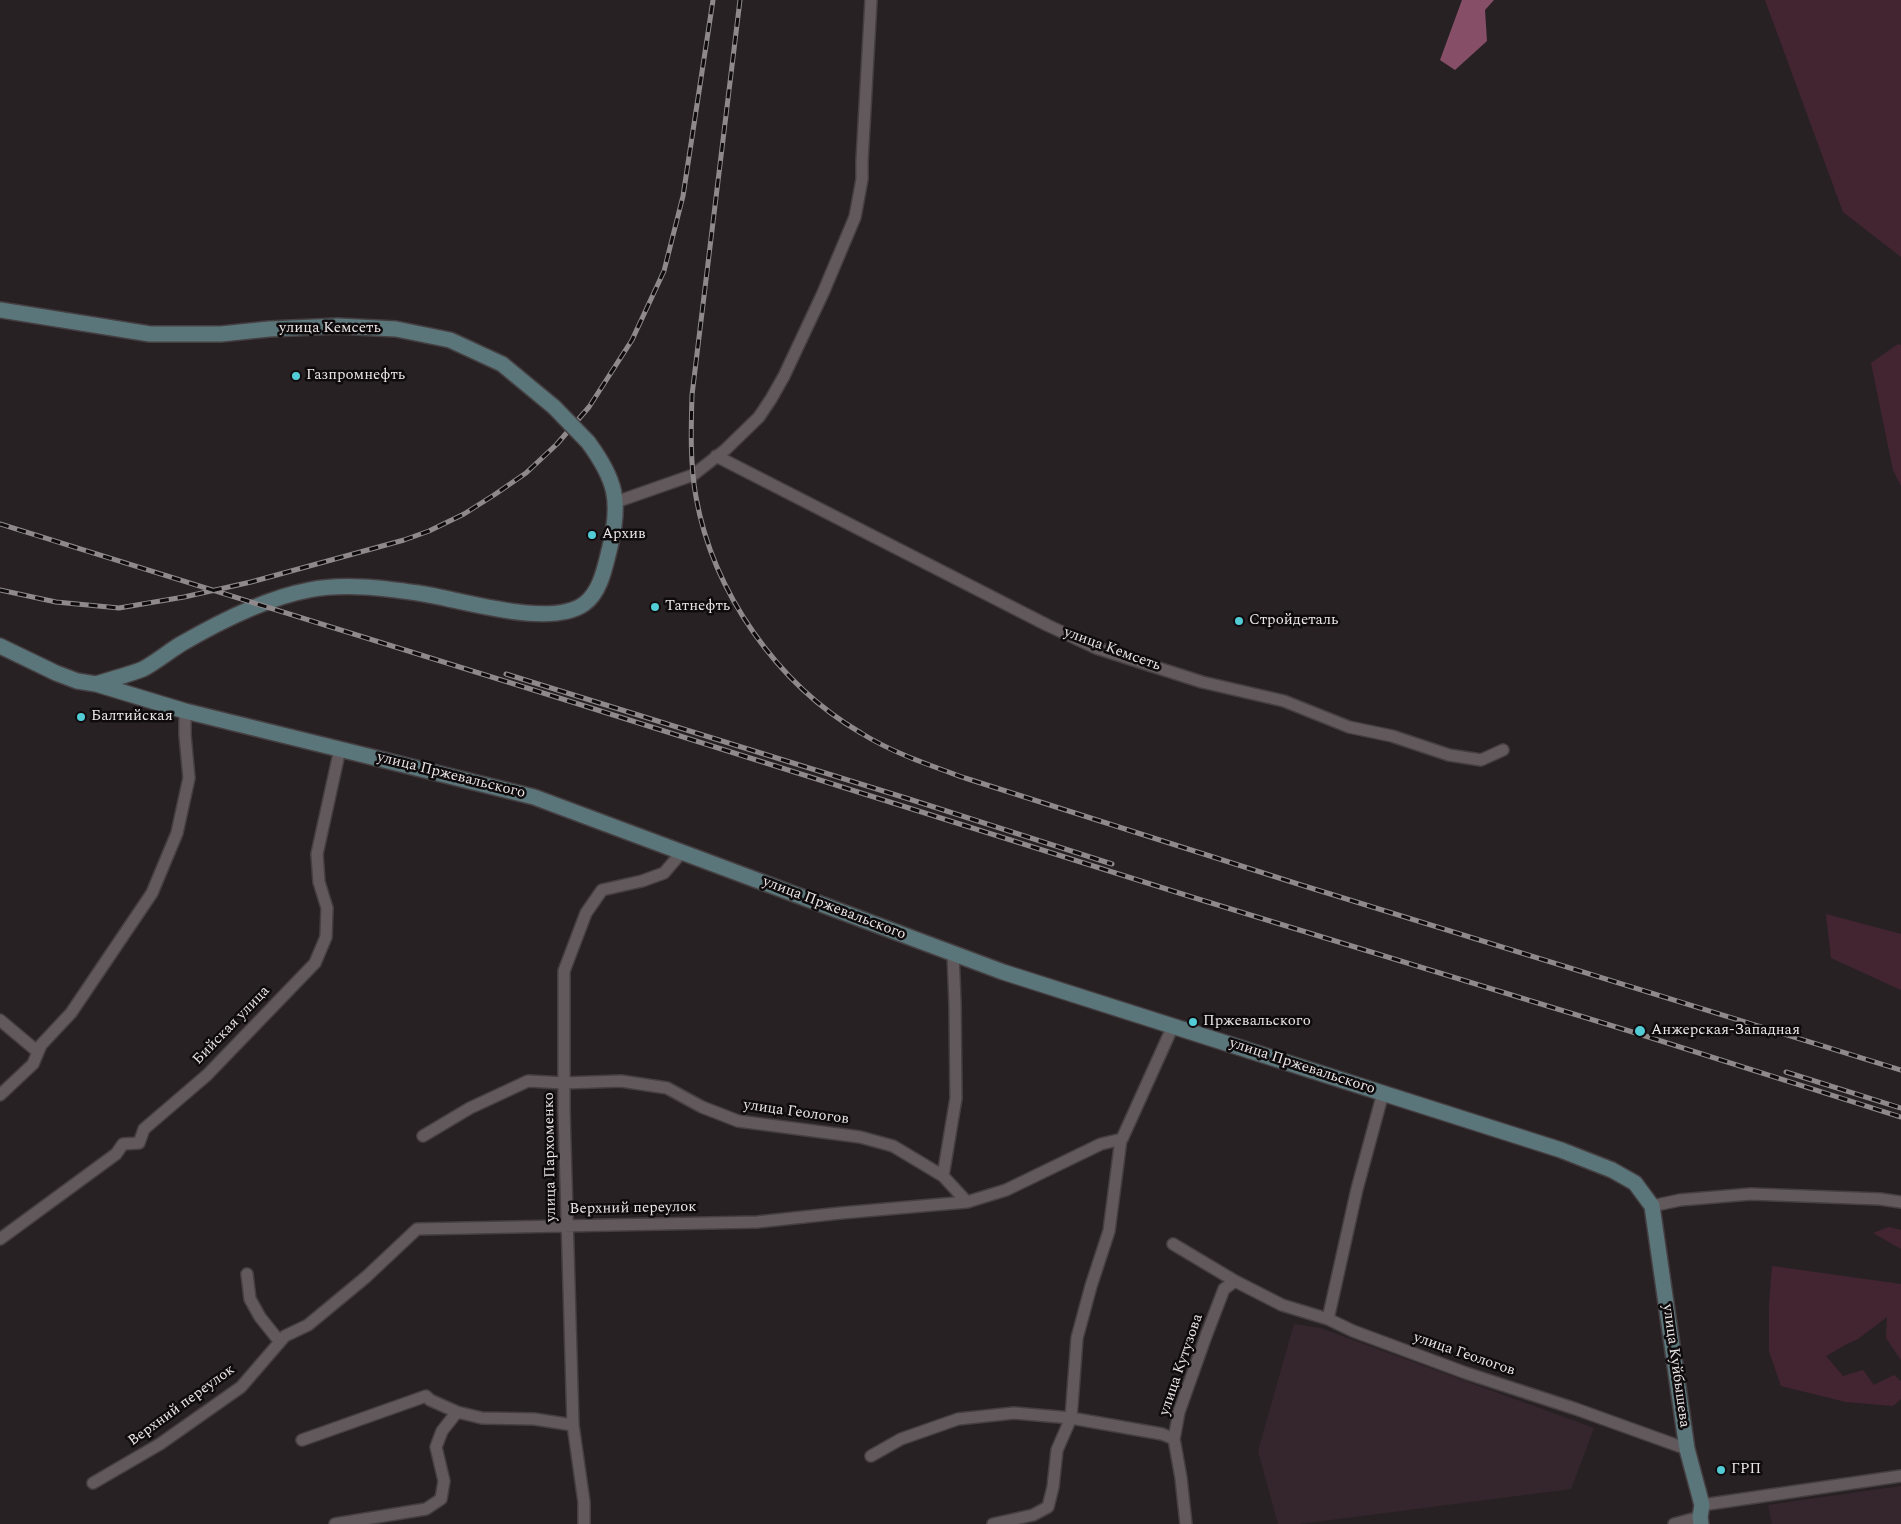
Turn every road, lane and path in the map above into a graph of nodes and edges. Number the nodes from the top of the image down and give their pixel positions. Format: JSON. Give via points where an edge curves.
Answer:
{"nodes":[{"id":1,"x":871,"y":0,"type":"edge"},
{"id":2,"x":0,"y":310,"type":"edge"},
{"id":3,"x":721,"y":453,"type":"junction"},
{"id":4,"x":616,"y":502,"type":"junction"},
{"id":5,"x":0,"y":646,"type":"edge"},
{"id":6,"x":96,"y":684,"type":"junction"},
{"id":7,"x":185,"y":711,"type":"junction"},
{"id":8,"x":340,"y":749,"type":"junction"},
{"id":9,"x":1503,"y":750,"type":"dead end"},
{"id":10,"x":682,"y":852,"type":"junction"},
{"id":11,"x":953,"y":954,"type":"junction"},
{"id":12,"x":0,"y":1020,"type":"edge"},
{"id":13,"x":1173,"y":1026,"type":"junction"},
{"id":14,"x":38,"y":1052,"type":"junction"},
{"id":15,"x":564,"y":1083,"type":"junction"},
{"id":16,"x":1383,"y":1093,"type":"junction"},
{"id":17,"x":0,"y":1095,"type":"edge"},
{"id":18,"x":423,"y":1136,"type":"dead end"},
{"id":19,"x":1122,"y":1139,"type":"junction"},
{"id":20,"x":943,"y":1176,"type":"junction"},
{"id":21,"x":967,"y":1202,"type":"junction"},
{"id":22,"x":1901,"y":1202,"type":"edge"},
{"id":23,"x":1652,"y":1206,"type":"junction"},
{"id":24,"x":567,"y":1226,"type":"junction"},
{"id":25,"x":0,"y":1239,"type":"edge"},
{"id":26,"x":1173,"y":1244,"type":"dead end"},
{"id":27,"x":247,"y":1274,"type":"dead end"},
{"id":28,"x":1235,"y":1281,"type":"junction"},
{"id":29,"x":1328,"y":1319,"type":"junction"},
{"id":30,"x":280,"y":1342,"type":"junction"},
{"id":31,"x":457,"y":1412,"type":"junction"},
{"id":32,"x":1071,"y":1418,"type":"junction"},
{"id":33,"x":573,"y":1425,"type":"junction"},
{"id":34,"x":1174,"y":1439,"type":"junction"},
{"id":35,"x":302,"y":1440,"type":"dead end"},
{"id":36,"x":1687,"y":1449,"type":"junction"},
{"id":37,"x":871,"y":1456,"type":"dead end"},
{"id":38,"x":1901,"y":1476,"type":"edge"},
{"id":39,"x":93,"y":1483,"type":"dead end"},
{"id":40,"x":1701,"y":1515,"type":"edge"},
{"id":41,"x":335,"y":1524,"type":"edge"},
{"id":42,"x":584,"y":1524,"type":"edge"},
{"id":43,"x":993,"y":1524,"type":"edge"},
{"id":44,"x":1186,"y":1524,"type":"edge"},
{"id":45,"x":1674,"y":1524,"type":"edge"}],
"edges":[{"from":1,"to":3,"type":"street","via":[[862,179],[855,217],[823,293],[771,399],[759,417]]},
{"from":2,"to":4,"type":"street","name":"улица Кемсеть","bridge":true,"via":[[150,334],[221,334],[338,326],[396,329],[450,340],[502,364],[554,407],[588,442],[605,467]]},
{"from":3,"to":4,"type":"street","via":[[693,475]]},
{"from":3,"to":9,"type":"street","name":"улица Кемсеть","via":[[1096,648],[1202,682],[1284,701],[1349,727],[1392,736],[1449,755],[1481,760]]},
{"from":4,"to":6,"type":"street","name":"улица Кемсеть","via":[[601,580],[590,600],[566,613],[530,614],[401,590],[322,588],[275,598],[182,644],[143,668]]},
{"from":5,"to":6,"type":"street","name":"улица Пржевальского","via":[[56,674]]},
{"from":6,"to":7,"type":"street","name":"улица Пржевальского"},
{"from":7,"to":8,"type":"street","name":"улица Пржевальского"},
{"from":7,"to":14,"type":"street","via":[[189,778],[177,833],[152,893],[71,1013]]},
{"from":8,"to":10,"type":"street","name":"улица Пржевальского","via":[[534,796]]},
{"from":8,"to":25,"type":"street","name":"Бийская улица","via":[[317,854],[319,882],[326,908],[326,937],[315,963],[207,1074],[144,1129],[139,1143],[123,1144],[116,1154]]},
{"from":10,"to":11,"type":"street","name":"улица Пржевальского"},
{"from":10,"to":15,"type":"street","name":"улица Пархоменко","via":[[664,874],[602,890],[586,912],[564,971]]},
{"from":11,"to":13,"type":"street","name":"улица Пржевальского"},
{"from":11,"to":20,"type":"street","via":[[956,1098]]},
{"from":12,"to":14,"type":"street"},
{"from":13,"to":16,"type":"street","name":"улица Пржевальского"},
{"from":13,"to":19,"type":"street"},
{"from":14,"to":17,"type":"street","via":[[32,1064]]},
{"from":15,"to":18,"type":"street","name":"улица Геологов","via":[[528,1081],[470,1108]]},
{"from":15,"to":20,"type":"street","name":"улица Геологов","via":[[621,1081],[668,1088],[702,1107],[738,1121],[860,1137],[893,1146]]},
{"from":15,"to":24,"type":"street","name":"улица Пархоменко"},
{"from":16,"to":23,"type":"street","name":"улица Пржевальского","via":[[1561,1150],[1612,1170],[1635,1183]]},
{"from":16,"to":29,"type":"street","via":[[1357,1189]]},
{"from":19,"to":21,"type":"street","via":[[1101,1144],[1006,1190]]},
{"from":19,"to":32,"type":"street","via":[[1109,1231],[1077,1338]]},
{"from":20,"to":21,"type":"street","name":"улица Геологов"},
{"from":21,"to":24,"type":"street","name":"Верхний переулок","via":[[757,1222]]},
{"from":22,"to":23,"type":"street","via":[[1751,1194],[1680,1200]]},
{"from":23,"to":36,"type":"street","name":"улица Куйбышева"},
{"from":24,"to":30,"type":"street","name":"Верхний переулок","via":[[417,1228],[366,1277],[308,1325],[285,1336]]},
{"from":24,"to":33,"type":"street","name":"улица Пархоменко"},
{"from":26,"to":28,"type":"street","name":"улица Геологов"},
{"from":27,"to":30,"type":"street","via":[[250,1299]]},
{"from":28,"to":29,"type":"street","name":"улица Геологов","via":[[1282,1305]]},
{"from":28,"to":34,"type":"street","name":"улица Кутузова","via":[[1224,1289],[1180,1412]]},
{"from":29,"to":36,"type":"street","name":"улица Геологов","via":[[1466,1373]]},
{"from":30,"to":39,"type":"street","name":"Верхний переулок","via":[[241,1387],[160,1444]]},
{"from":31,"to":33,"type":"street","via":[[482,1418],[534,1419]]},
{"from":31,"to":35,"type":"street","via":[[426,1396]]},
{"from":31,"to":41,"type":"street","via":[[442,1431],[436,1447],[444,1481],[441,1499],[426,1509]]},
{"from":32,"to":34,"type":"street","via":[[1162,1434]]},
{"from":32,"to":37,"type":"street","via":[[1014,1413],[958,1419],[901,1439]]},
{"from":32,"to":43,"type":"street","via":[[1057,1450],[1048,1507],[1033,1515]]},
{"from":33,"to":42,"type":"street","name":"улица Пархоменко"},
{"from":34,"to":44,"type":"street","name":"улица Кутузова"},
{"from":36,"to":40,"type":"street","name":"улица Куйбышева"},
{"from":38,"to":40,"type":"street"},
{"from":40,"to":45,"type":"street"}]}
